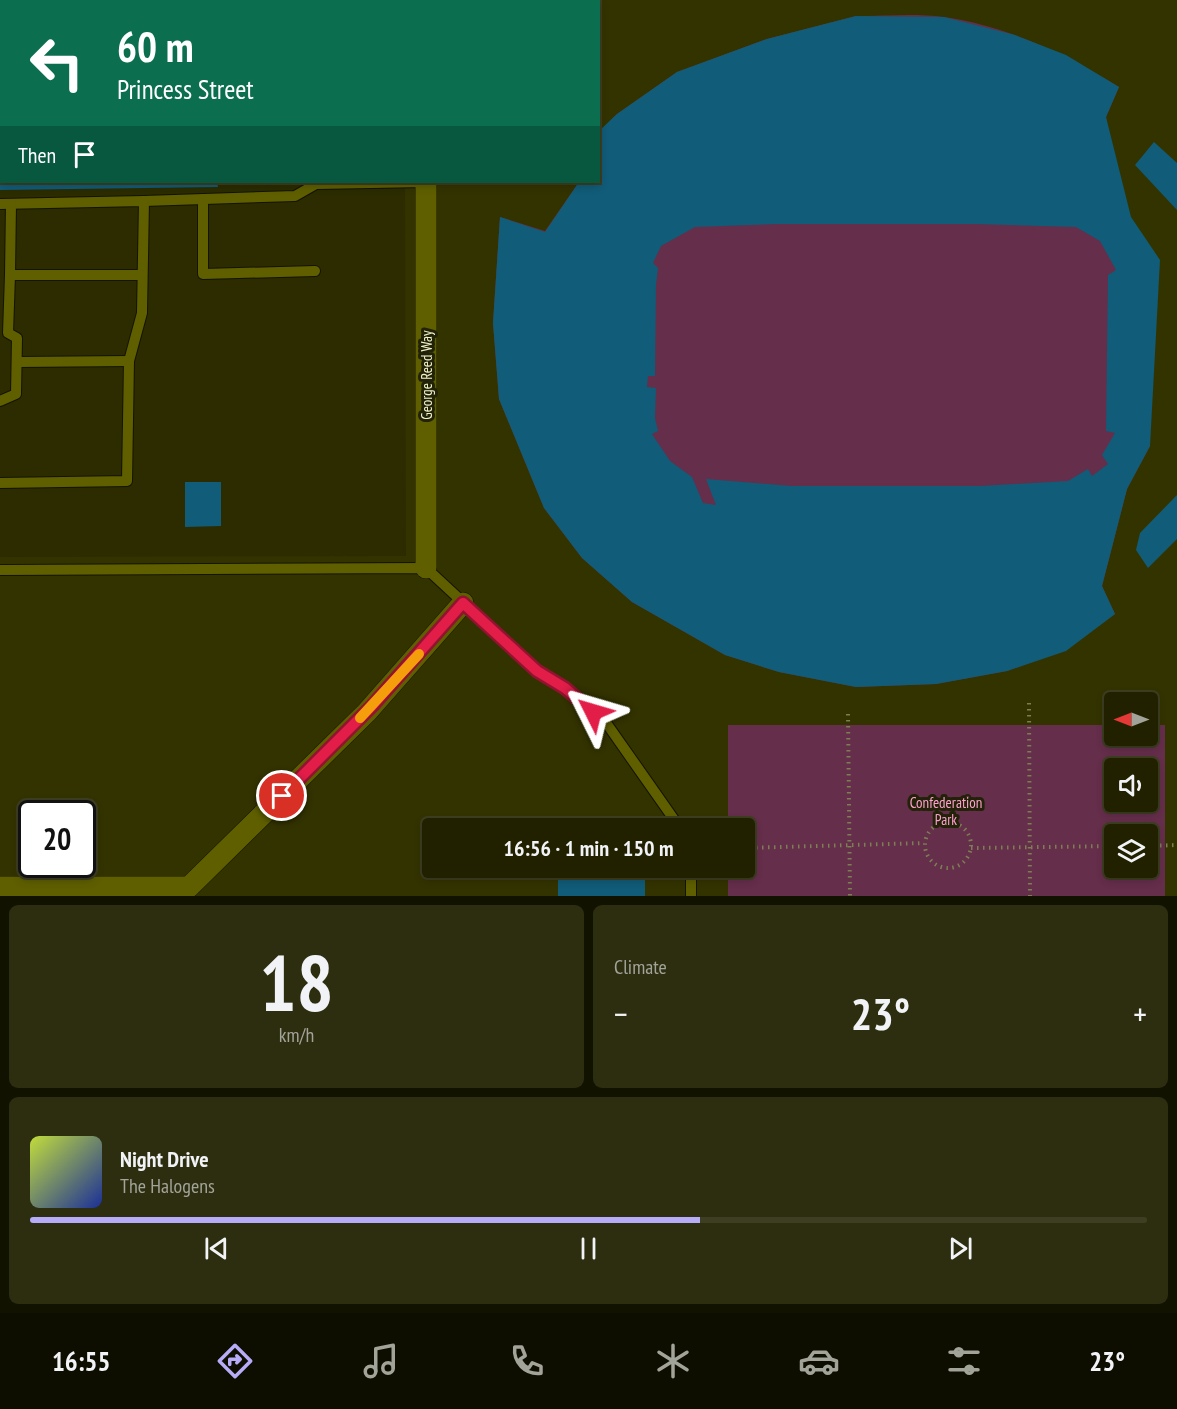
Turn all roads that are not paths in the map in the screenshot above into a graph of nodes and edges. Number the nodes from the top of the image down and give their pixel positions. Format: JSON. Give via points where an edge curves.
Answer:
{"nodes":[{"id":1,"x":371,"y":183,"type":"edge"},
{"id":2,"x":426,"y":183,"type":"edge"},
{"id":3,"x":203,"y":199,"type":"junction"},
{"id":4,"x":144,"y":201,"type":"junction"},
{"id":5,"x":5,"y":204,"type":"edge"},
{"id":6,"x":315,"y":272,"type":"dead end"},
{"id":7,"x":10,"y":275,"type":"junction"},
{"id":8,"x":142,"y":275,"type":"junction"},
{"id":9,"x":129,"y":361,"type":"junction"},
{"id":10,"x":18,"y":362,"type":"junction"},
{"id":11,"x":0,"y":401,"type":"edge"},
{"id":12,"x":0,"y":483,"type":"edge"},
{"id":13,"x":426,"y":568,"type":"junction"},
{"id":14,"x":0,"y":570,"type":"edge"},
{"id":15,"x":463,"y":603,"type":"junction"},
{"id":16,"x":673,"y":818,"type":"edge"},
{"id":17,"x":691,"y":878,"type":"edge"},
{"id":18,"x":0,"y":887,"type":"edge"},
{"id":19,"x":691,"y":896,"type":"edge"}],
"edges":[{"from":1,"to":3,"type":"lane","via":[[316,184],[295,196]]},
{"from":2,"to":13,"type":"street","name":"George Reed Way"},
{"from":3,"to":4,"type":"lane"},
{"from":3,"to":6,"type":"lane","via":[[203,274]]},
{"from":4,"to":5,"type":"lane"},
{"from":4,"to":8,"type":"lane"},
{"from":5,"to":7,"type":"lane"},
{"from":7,"to":8,"type":"lane"},
{"from":7,"to":10,"type":"lane","via":[[8,333],[17,338]]},
{"from":8,"to":9,"type":"lane","via":[[142,313]]},
{"from":9,"to":10,"type":"lane"},
{"from":9,"to":12,"type":"lane","via":[[127,481]]},
{"from":10,"to":11,"type":"lane","via":[[16,394]]},
{"from":13,"to":14,"type":"lane"},
{"from":13,"to":15,"type":"lane"},
{"from":15,"to":16,"type":"lane","via":[[537,671],[565,688],[607,724]]},
{"from":15,"to":18,"type":"street","via":[[372,706],[189,886]]},
{"from":17,"to":19,"type":"lane"}]}
